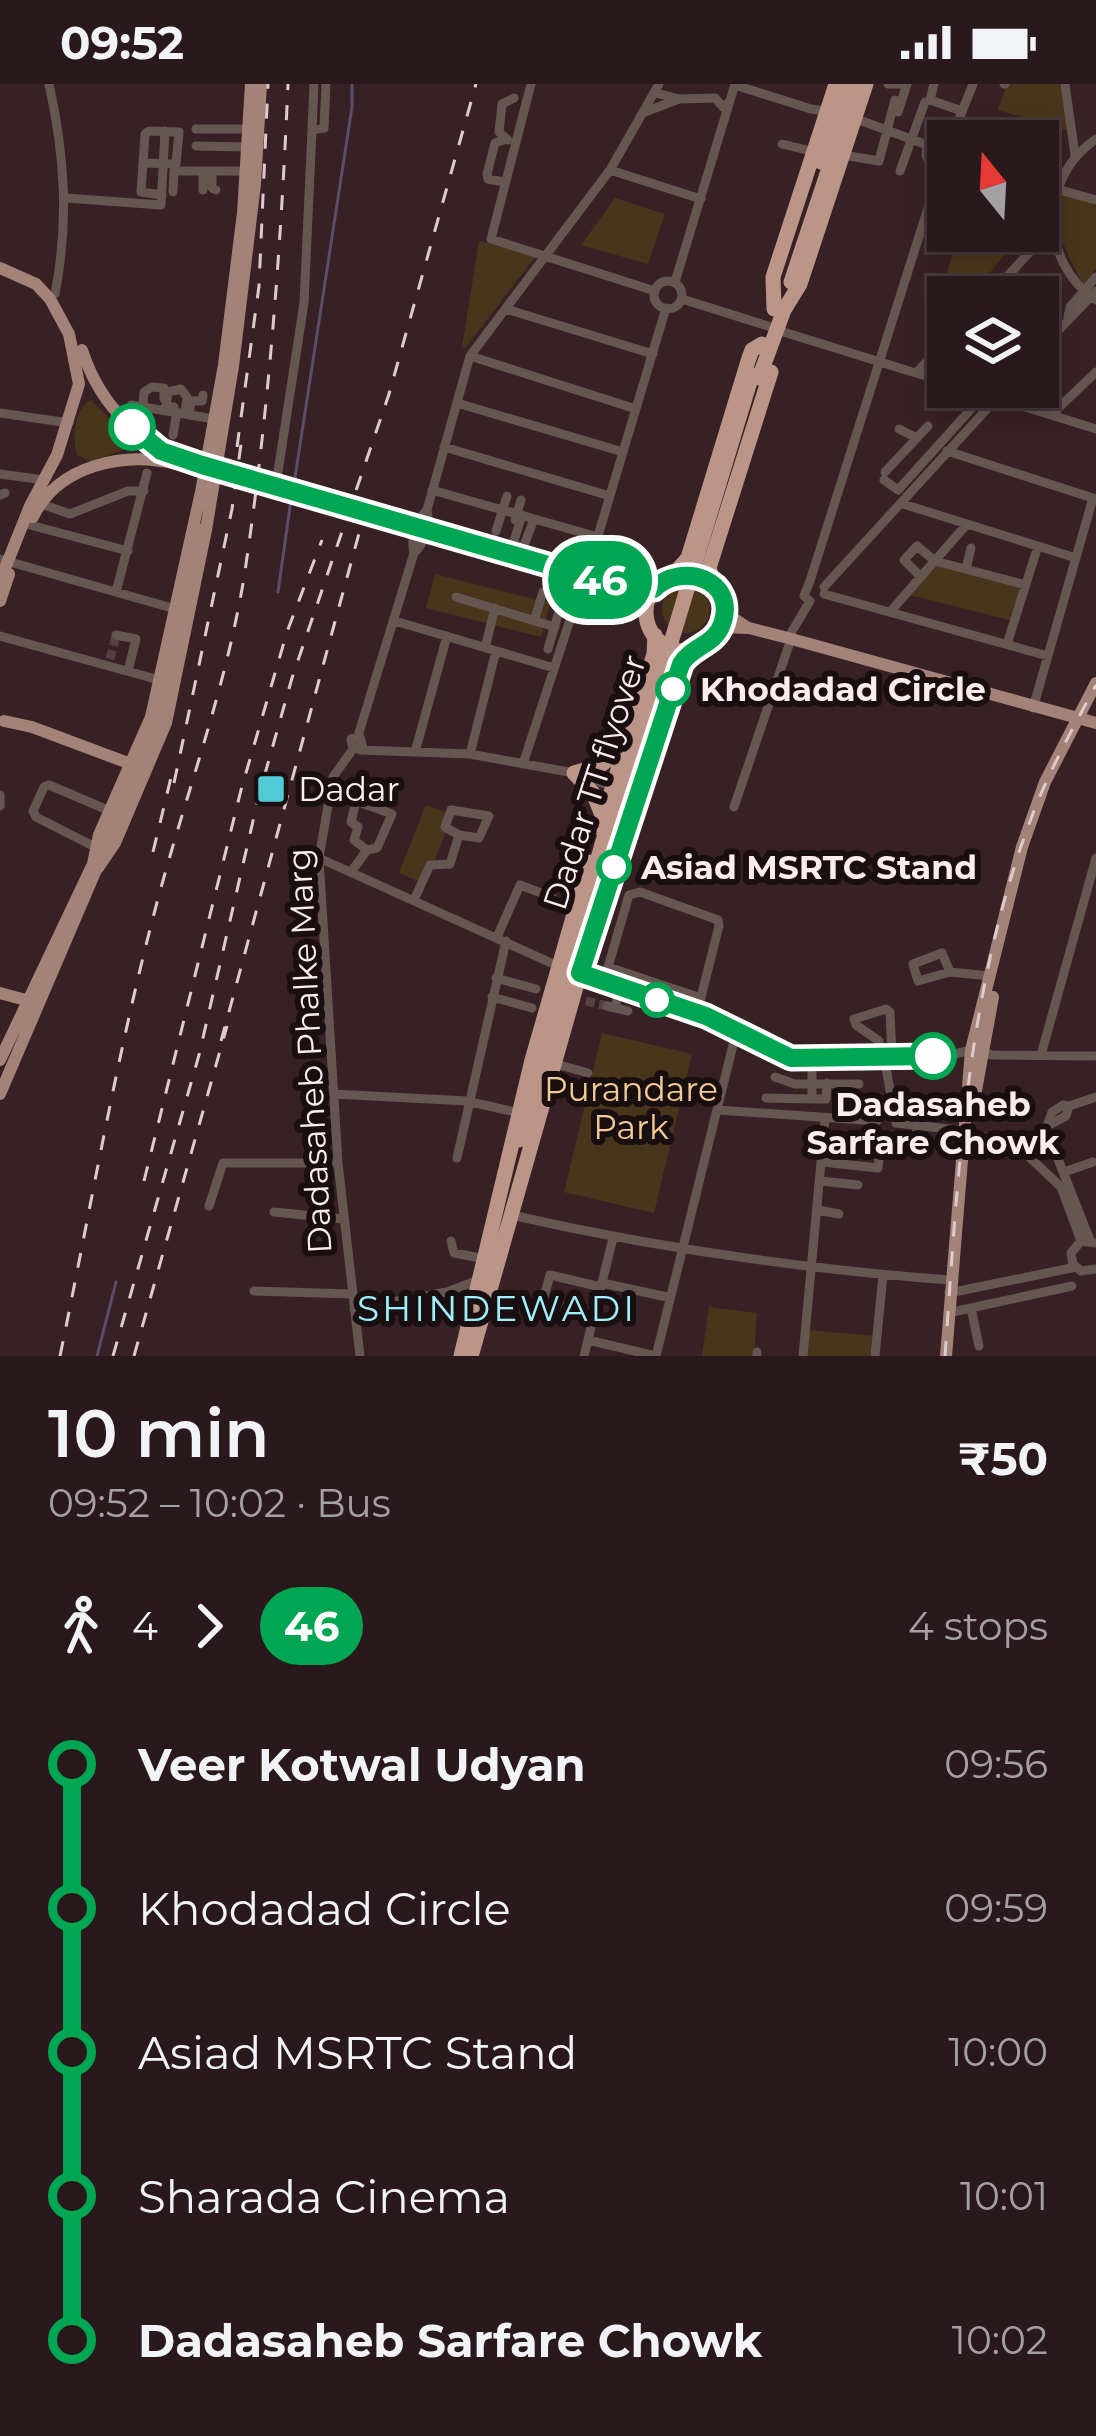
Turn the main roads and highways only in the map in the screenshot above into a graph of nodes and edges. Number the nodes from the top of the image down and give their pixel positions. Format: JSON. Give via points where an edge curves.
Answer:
{"nodes":[{"id":1,"x":251,"y":84,"type":"edge"},
{"id":2,"x":261,"y":84,"type":"edge"},
{"id":3,"x":836,"y":84,"type":"edge"},
{"id":4,"x":845,"y":84,"type":"edge"},
{"id":5,"x":857,"y":84,"type":"edge"},
{"id":6,"x":866,"y":84,"type":"edge"},
{"id":7,"x":0,"y":265,"type":"edge"},
{"id":8,"x":787,"y":280,"type":"junction"},
{"id":9,"x":779,"y":310,"type":"junction"},
{"id":10,"x":766,"y":347,"type":"junction"},
{"id":11,"x":104,"y":395,"type":"junction"},
{"id":12,"x":74,"y":404,"type":"junction"},
{"id":13,"x":137,"y":432,"type":"junction"},
{"id":14,"x":57,"y":455,"type":"junction"},
{"id":15,"x":129,"y":459,"type":"junction"},
{"id":16,"x":202,"y":468,"type":"junction"},
{"id":17,"x":81,"y":471,"type":"junction"},
{"id":18,"x":205,"y":493,"type":"junction"},
{"id":19,"x":6,"y":561,"type":"edge"},
{"id":20,"x":673,"y":575,"type":"junction"},
{"id":21,"x":584,"y":579,"type":"junction"},
{"id":22,"x":0,"y":580,"type":"edge"},
{"id":23,"x":715,"y":586,"type":"junction"},
{"id":24,"x":654,"y":589,"type":"junction"},
{"id":25,"x":0,"y":601,"type":"edge"},
{"id":26,"x":647,"y":608,"type":"junction"},
{"id":27,"x":723,"y":619,"type":"junction"},
{"id":28,"x":655,"y":635,"type":"junction"},
{"id":29,"x":692,"y":650,"type":"junction"},
{"id":30,"x":1095,"y":692,"type":"edge"},
{"id":31,"x":638,"y":707,"type":"junction"},
{"id":32,"x":666,"y":713,"type":"junction"},
{"id":33,"x":1,"y":720,"type":"edge"},
{"id":34,"x":1084,"y":724,"type":"edge"},
{"id":35,"x":625,"y":747,"type":"junction"},
{"id":36,"x":133,"y":763,"type":"junction"},
{"id":37,"x":148,"y":773,"type":"junction"},
{"id":38,"x":603,"y":818,"type":"junction"},
{"id":39,"x":94,"y":860,"type":"junction"},
{"id":40,"x":590,"y":862,"type":"junction"},
{"id":41,"x":614,"y":867,"type":"junction"},
{"id":42,"x":0,"y":993,"type":"edge"},
{"id":43,"x":33,"y":1002,"type":"junction"},
{"id":44,"x":4,"y":1063,"type":"edge"},
{"id":45,"x":2,"y":1086,"type":"edge"},
{"id":46,"x":513,"y":1180,"type":"junction"},
{"id":47,"x":461,"y":1356,"type":"edge"},
{"id":48,"x":471,"y":1356,"type":"edge"},
{"id":49,"x":949,"y":1356,"type":"edge"}],
"edges":[{"from":1,"to":18,"type":"main road"},
{"from":2,"to":18,"type":"main road","via":[[234,360]]},
{"from":3,"to":9,"type":"highway","via":[[773,277]]},
{"from":4,"to":8,"type":"highway","bridge":true},
{"from":5,"to":8,"type":"highway","bridge":true},
{"from":6,"to":9,"type":"highway","via":[[800,284]]},
{"from":7,"to":11,"type":"main road","via":[[40,278],[55,295]]},
{"from":7,"to":12,"type":"main road","via":[[36,284],[59,314],[76,356]]},
{"from":8,"to":9,"type":"highway"},
{"from":9,"to":10,"type":"highway"},
{"from":10,"to":20,"type":"highway","via":[[749,358],[688,557]]},
{"from":10,"to":23,"type":"highway","via":[[772,369],[709,568]]},
{"from":10,"to":46,"type":"highway","name":"Dadar TT flyover","bridge":true,"via":[[602,844]]},
{"from":11,"to":12,"type":"main road","via":[[88,392]]},
{"from":11,"to":13,"type":"main road"},
{"from":12,"to":14,"type":"main road"},
{"from":13,"to":15,"type":"main road","via":[[139,450]]},
{"from":13,"to":16,"type":"main road"},
{"from":14,"to":17,"type":"main road","via":[[62,467]]},
{"from":14,"to":19,"type":"main road"},
{"from":15,"to":16,"type":"main road"},
{"from":15,"to":17,"type":"main road"},
{"from":16,"to":21,"type":"main road","bridge":true},
{"from":17,"to":19,"type":"main road","via":[[54,488]]},
{"from":18,"to":36,"type":"main road","via":[[152,717]]},
{"from":18,"to":37,"type":"main road","via":[[189,613]]},
{"from":18,"to":39,"type":"main road","bridge":true,"via":[[159,720]]},
{"from":19,"to":22,"type":"main road"},
{"from":19,"to":25,"type":"main road"},
{"from":20,"to":23,"type":"highway","via":[[695,574]]},
{"from":20,"to":24,"type":"highway"},
{"from":21,"to":24,"type":"main road"},
{"from":21,"to":26,"type":"main road"},
{"from":23,"to":27,"type":"highway"},
{"from":24,"to":26,"type":"highway"},
{"from":26,"to":28,"type":"highway"},
{"from":27,"to":29,"type":"highway","via":[[714,638]]},
{"from":27,"to":34,"type":"main road"},
{"from":28,"to":29,"type":"highway","via":[[671,648]]},
{"from":28,"to":31,"type":"highway"},
{"from":29,"to":32,"type":"highway"},
{"from":30,"to":34,"type":"main road"},
{"from":31,"to":32,"type":"highway"},
{"from":31,"to":35,"type":"highway"},
{"from":32,"to":41,"type":"highway"},
{"from":33,"to":36,"type":"main road"},
{"from":34,"to":49,"type":"main road","via":[[1046,782],[1022,847],[993,974],[968,1132]]},
{"from":35,"to":38,"type":"highway"},
{"from":35,"to":38,"type":"highway","via":[[574,773]]},
{"from":36,"to":37,"type":"main road"},
{"from":36,"to":39,"type":"main road"},
{"from":37,"to":39,"type":"main road","via":[[107,860]]},
{"from":38,"to":40,"type":"highway"},
{"from":39,"to":43,"type":"main road"},
{"from":40,"to":41,"type":"highway"},
{"from":40,"to":46,"type":"highway","via":[[519,1113]]},
{"from":41,"to":46,"type":"highway","via":[[534,1144]]},
{"from":42,"to":43,"type":"main road"},
{"from":43,"to":44,"type":"main road"},
{"from":44,"to":45,"type":"main road"},
{"from":46,"to":47,"type":"highway"},
{"from":46,"to":48,"type":"highway","via":[[511,1215]]}]}
